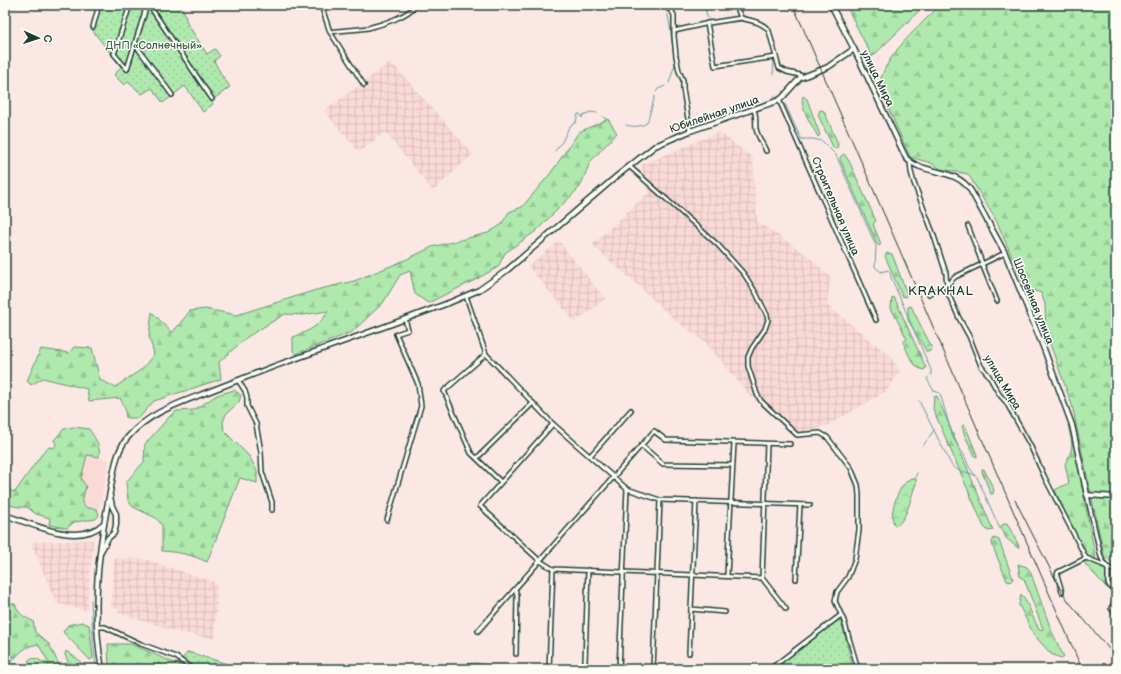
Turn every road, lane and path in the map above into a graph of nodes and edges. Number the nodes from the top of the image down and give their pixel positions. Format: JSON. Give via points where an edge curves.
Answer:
{"nodes":[{"id":1,"x":99,"y":5,"type":"edge"},
{"id":2,"x":130,"y":5,"type":"edge"},
{"id":3,"x":148,"y":5,"type":"edge"},
{"id":4,"x":321,"y":5,"type":"edge"},
{"id":5,"x":415,"y":5,"type":"edge"},
{"id":6,"x":659,"y":5,"type":"edge"},
{"id":7,"x":736,"y":5,"type":"edge"},
{"id":8,"x":831,"y":5,"type":"edge"},
{"id":9,"x":741,"y":18,"type":"junction"},
{"id":10,"x":707,"y":23,"type":"junction"},
{"id":11,"x":93,"y":27,"type":"dead end"},
{"id":12,"x":674,"y":31,"type":"junction"},
{"id":13,"x":330,"y":32,"type":"junction"},
{"id":14,"x":135,"y":44,"type":"junction"},
{"id":15,"x":854,"y":49,"type":"junction"},
{"id":16,"x":776,"y":57,"type":"junction"},
{"id":17,"x":802,"y":77,"type":"junction"},
{"id":18,"x":364,"y":85,"type":"dead end"},
{"id":19,"x":172,"y":95,"type":"dead end"},
{"id":20,"x":212,"y":99,"type":"dead end"},
{"id":21,"x":779,"y":100,"type":"junction"},
{"id":22,"x":754,"y":110,"type":"junction"},
{"id":23,"x":690,"y":131,"type":"junction"},
{"id":24,"x":766,"y":151,"type":"dead end"},
{"id":25,"x":906,"y":158,"type":"joint"},
{"id":26,"x":910,"y":162,"type":"junction"},
{"id":27,"x":629,"y":166,"type":"junction"},
{"id":28,"x":968,"y":226,"type":"dead end"},
{"id":29,"x":1005,"y":253,"type":"junction"},
{"id":30,"x":982,"y":264,"type":"junction"},
{"id":31,"x":947,"y":285,"type":"junction"},
{"id":32,"x":929,"y":294,"type":"dead end"},
{"id":33,"x":466,"y":296,"type":"junction"},
{"id":34,"x":997,"y":301,"type":"dead end"},
{"id":35,"x":405,"y":319,"type":"junction"},
{"id":36,"x":876,"y":320,"type":"dead end"},
{"id":37,"x":486,"y":354,"type":"junction"},
{"id":38,"x":238,"y":380,"type":"junction"},
{"id":39,"x":533,"y":403,"type":"junction"},
{"id":40,"x":631,"y":410,"type":"dead end"},
{"id":41,"x":553,"y":424,"type":"junction"},
{"id":42,"x":734,"y":443,"type":"junction"},
{"id":43,"x":767,"y":444,"type":"junction"},
{"id":44,"x":790,"y":444,"type":"dead end"},
{"id":45,"x":642,"y":446,"type":"junction"},
{"id":46,"x":590,"y":456,"type":"junction"},
{"id":47,"x":477,"y":458,"type":"junction"},
{"id":48,"x":732,"y":465,"type":"junction"},
{"id":49,"x":615,"y":477,"type":"junction"},
{"id":50,"x":501,"y":482,"type":"junction"},
{"id":51,"x":627,"y":489,"type":"junction"},
{"id":52,"x":110,"y":494,"type":"junction"},
{"id":53,"x":1087,"y":495,"type":"junction"},
{"id":54,"x":1116,"y":498,"type":"edge"},
{"id":55,"x":660,"y":500,"type":"junction"},
{"id":56,"x":696,"y":501,"type":"junction"},
{"id":57,"x":731,"y":502,"type":"junction"},
{"id":58,"x":765,"y":504,"type":"junction"},
{"id":59,"x":800,"y":505,"type":"junction"},
{"id":60,"x":810,"y":505,"type":"dead end"},
{"id":61,"x":112,"y":506,"type":"junction"},
{"id":62,"x":106,"y":509,"type":"junction"},
{"id":63,"x":272,"y":510,"type":"dead end"},
{"id":64,"x":5,"y":515,"type":"edge"},
{"id":65,"x":387,"y":520,"type":"dead end"},
{"id":66,"x":104,"y":523,"type":"junction"},
{"id":67,"x":94,"y":530,"type":"junction"},
{"id":68,"x":102,"y":536,"type":"junction"},
{"id":69,"x":108,"y":538,"type":"junction"},
{"id":70,"x":100,"y":552,"type":"junction"},
{"id":71,"x":1086,"y":558,"type":"junction"},
{"id":72,"x":540,"y":561,"type":"junction"},
{"id":73,"x":1106,"y":566,"type":"junction"},
{"id":74,"x":553,"y":569,"type":"junction"},
{"id":75,"x":588,"y":570,"type":"junction"},
{"id":76,"x":623,"y":571,"type":"junction"},
{"id":77,"x":1116,"y":572,"type":"edge"},
{"id":78,"x":658,"y":573,"type":"junction"},
{"id":79,"x":692,"y":574,"type":"junction"},
{"id":80,"x":727,"y":575,"type":"junction"},
{"id":81,"x":762,"y":578,"type":"junction"},
{"id":82,"x":796,"y":579,"type":"dead end"},
{"id":83,"x":515,"y":589,"type":"junction"},
{"id":84,"x":1062,"y":592,"type":"dead end"},
{"id":85,"x":1116,"y":592,"type":"edge"},
{"id":86,"x":1116,"y":600,"type":"edge"},
{"id":87,"x":786,"y":609,"type":"dead end"},
{"id":88,"x":691,"y":610,"type":"junction"},
{"id":89,"x":725,"y":612,"type":"dead end"},
{"id":90,"x":840,"y":614,"type":"junction"},
{"id":91,"x":1116,"y":614,"type":"edge"},
{"id":92,"x":97,"y":627,"type":"junction"},
{"id":93,"x":478,"y":631,"type":"dead end"},
{"id":94,"x":689,"y":653,"type":"dead end"},
{"id":95,"x":516,"y":654,"type":"dead end"},
{"id":96,"x":585,"y":662,"type":"dead end"},
{"id":97,"x":102,"y":669,"type":"edge"},
{"id":98,"x":192,"y":669,"type":"edge"},
{"id":99,"x":549,"y":669,"type":"edge"},
{"id":100,"x":619,"y":669,"type":"edge"},
{"id":101,"x":653,"y":669,"type":"edge"},
{"id":102,"x":770,"y":669,"type":"edge"},
{"id":103,"x":858,"y":669,"type":"edge"}],
"edges":[{"from":1,"to":11,"type":"street"},
{"from":2,"to":14,"type":"street","via":[[114,54],[127,69]]},
{"from":3,"to":14,"type":"street"},
{"from":3,"to":20,"type":"street"},
{"from":4,"to":13,"type":"street"},
{"from":5,"to":13,"type":"street","via":[[406,14],[368,28]]},
{"from":6,"to":12,"type":"street","via":[[673,12]]},
{"from":7,"to":9,"type":"street"},
{"from":8,"to":15,"type":"main road"},
{"from":9,"to":10,"type":"street"},
{"from":9,"to":16,"type":"street","via":[[766,27],[772,36]]},
{"from":10,"to":12,"type":"street"},
{"from":10,"to":16,"type":"street","via":[[715,66]]},
{"from":12,"to":23,"type":"street"},
{"from":13,"to":18,"type":"street"},
{"from":14,"to":19,"type":"street"},
{"from":15,"to":17,"type":"main road","name":"Юбилейная улица","via":[[828,67]]},
{"from":15,"to":25,"type":"main road","name":"улица Мира"},
{"from":16,"to":17,"type":"street","via":[[779,68]]},
{"from":17,"to":21,"type":"main road","name":"Юбилейная улица"},
{"from":21,"to":22,"type":"main road","name":"Юбилейная улица"},
{"from":21,"to":36,"type":"street","name":"Строительная улица"},
{"from":22,"to":23,"type":"main road","name":"Юбилейная улица"},
{"from":22,"to":24,"type":"street","via":[[757,117],[757,132]]},
{"from":23,"to":27,"type":"main road","name":"Юбилейная улица","via":[[655,146]]},
{"from":25,"to":26,"type":"main road","name":"Шоссейная улица"},
{"from":26,"to":29,"type":"main road","name":"Шоссейная улица","via":[[963,181]]},
{"from":26,"to":31,"type":"street","name":"улица Мира","via":[[912,177],[946,273]]},
{"from":27,"to":33,"type":"main road","name":"Юбилейная улица","via":[[506,271]]},
{"from":27,"to":90,"type":"street","via":[[718,246],[744,274],[756,293],[768,320],[748,357],[748,366],[758,398],[797,435],[820,433],[828,437],[854,474],[859,490],[858,534],[851,571],[836,593],[836,604]]},
{"from":28,"to":30,"type":"street"},
{"from":29,"to":30,"type":"street"},
{"from":29,"to":53,"type":"main road","name":"Шоссейная улица","via":[[1072,425]]},
{"from":30,"to":31,"type":"street","via":[[955,277]]},
{"from":30,"to":34,"type":"street"},
{"from":31,"to":32,"type":"street"},
{"from":31,"to":71,"type":"street","name":"улица Мира","via":[[947,291],[981,366],[1006,402],[1030,445]]},
{"from":33,"to":35,"type":"main road","name":"Юбилейная улица"},
{"from":33,"to":37,"type":"street"},
{"from":35,"to":38,"type":"main road","name":"Юбилейная улица"},
{"from":35,"to":65,"type":"street","via":[[408,330],[396,334],[418,384],[421,406]]},
{"from":37,"to":39,"type":"street"},
{"from":37,"to":47,"type":"street","via":[[444,391],[471,453]]},
{"from":38,"to":52,"type":"main road","name":"Юбилейная улица","via":[[166,408],[130,435],[120,449]]},
{"from":38,"to":63,"type":"street","via":[[245,391],[247,406],[256,424],[262,472]]},
{"from":39,"to":41,"type":"street"},
{"from":39,"to":47,"type":"street"},
{"from":40,"to":46,"type":"street"},
{"from":41,"to":46,"type":"street"},
{"from":41,"to":50,"type":"street"},
{"from":42,"to":43,"type":"street"},
{"from":42,"to":45,"type":"street","via":[[666,440],[654,431]]},
{"from":42,"to":48,"type":"street"},
{"from":43,"to":44,"type":"street"},
{"from":43,"to":58,"type":"street"},
{"from":45,"to":48,"type":"street","via":[[664,464]]},
{"from":45,"to":49,"type":"street"},
{"from":46,"to":49,"type":"street"},
{"from":47,"to":50,"type":"street"},
{"from":48,"to":57,"type":"street"},
{"from":49,"to":51,"type":"street"},
{"from":49,"to":72,"type":"street"},
{"from":50,"to":72,"type":"street","via":[[480,506]]},
{"from":51,"to":55,"type":"street"},
{"from":51,"to":76,"type":"street"},
{"from":52,"to":61,"type":"main road"},
{"from":52,"to":62,"type":"main road"},
{"from":53,"to":54,"type":"main road"},
{"from":53,"to":73,"type":"street","via":[[1100,557]]},
{"from":55,"to":56,"type":"street"},
{"from":55,"to":78,"type":"street"},
{"from":56,"to":57,"type":"street"},
{"from":56,"to":79,"type":"street"},
{"from":57,"to":58,"type":"street"},
{"from":57,"to":80,"type":"street"},
{"from":58,"to":59,"type":"street"},
{"from":58,"to":81,"type":"street"},
{"from":59,"to":60,"type":"street"},
{"from":59,"to":82,"type":"street"},
{"from":61,"to":62,"type":"main road"},
{"from":61,"to":69,"type":"main road","via":[[117,522],[114,533]]},
{"from":62,"to":66,"type":"main road"},
{"from":64,"to":67,"type":"main road","via":[[66,534]]},
{"from":66,"to":67,"type":"main road"},
{"from":66,"to":68,"type":"main road"},
{"from":67,"to":68,"type":"main road","via":[[100,531]]},
{"from":68,"to":69,"type":"main road"},
{"from":68,"to":70,"type":"main road"},
{"from":69,"to":70,"type":"main road"},
{"from":70,"to":92,"type":"main road"},
{"from":71,"to":73,"type":"street"},
{"from":71,"to":84,"type":"street","via":[[1058,572]]},
{"from":72,"to":74,"type":"street"},
{"from":72,"to":83,"type":"street"},
{"from":73,"to":77,"type":"street"},
{"from":73,"to":85,"type":"street","via":[[1108,584]]},
{"from":74,"to":75,"type":"street"},
{"from":74,"to":99,"type":"street"},
{"from":75,"to":76,"type":"street"},
{"from":75,"to":96,"type":"street"},
{"from":76,"to":78,"type":"street"},
{"from":76,"to":100,"type":"street"},
{"from":78,"to":79,"type":"street"},
{"from":78,"to":101,"type":"street"},
{"from":79,"to":80,"type":"street"},
{"from":79,"to":88,"type":"street"},
{"from":80,"to":81,"type":"street"},
{"from":81,"to":87,"type":"street"},
{"from":83,"to":93,"type":"street"},
{"from":83,"to":95,"type":"street"},
{"from":86,"to":91,"type":"street","via":[[1111,608]]},
{"from":88,"to":89,"type":"street"},
{"from":88,"to":94,"type":"street"},
{"from":90,"to":102,"type":"street"},
{"from":90,"to":103,"type":"street"},
{"from":92,"to":97,"type":"main road"},
{"from":92,"to":98,"type":"street","via":[[105,627],[176,657]]}]}
